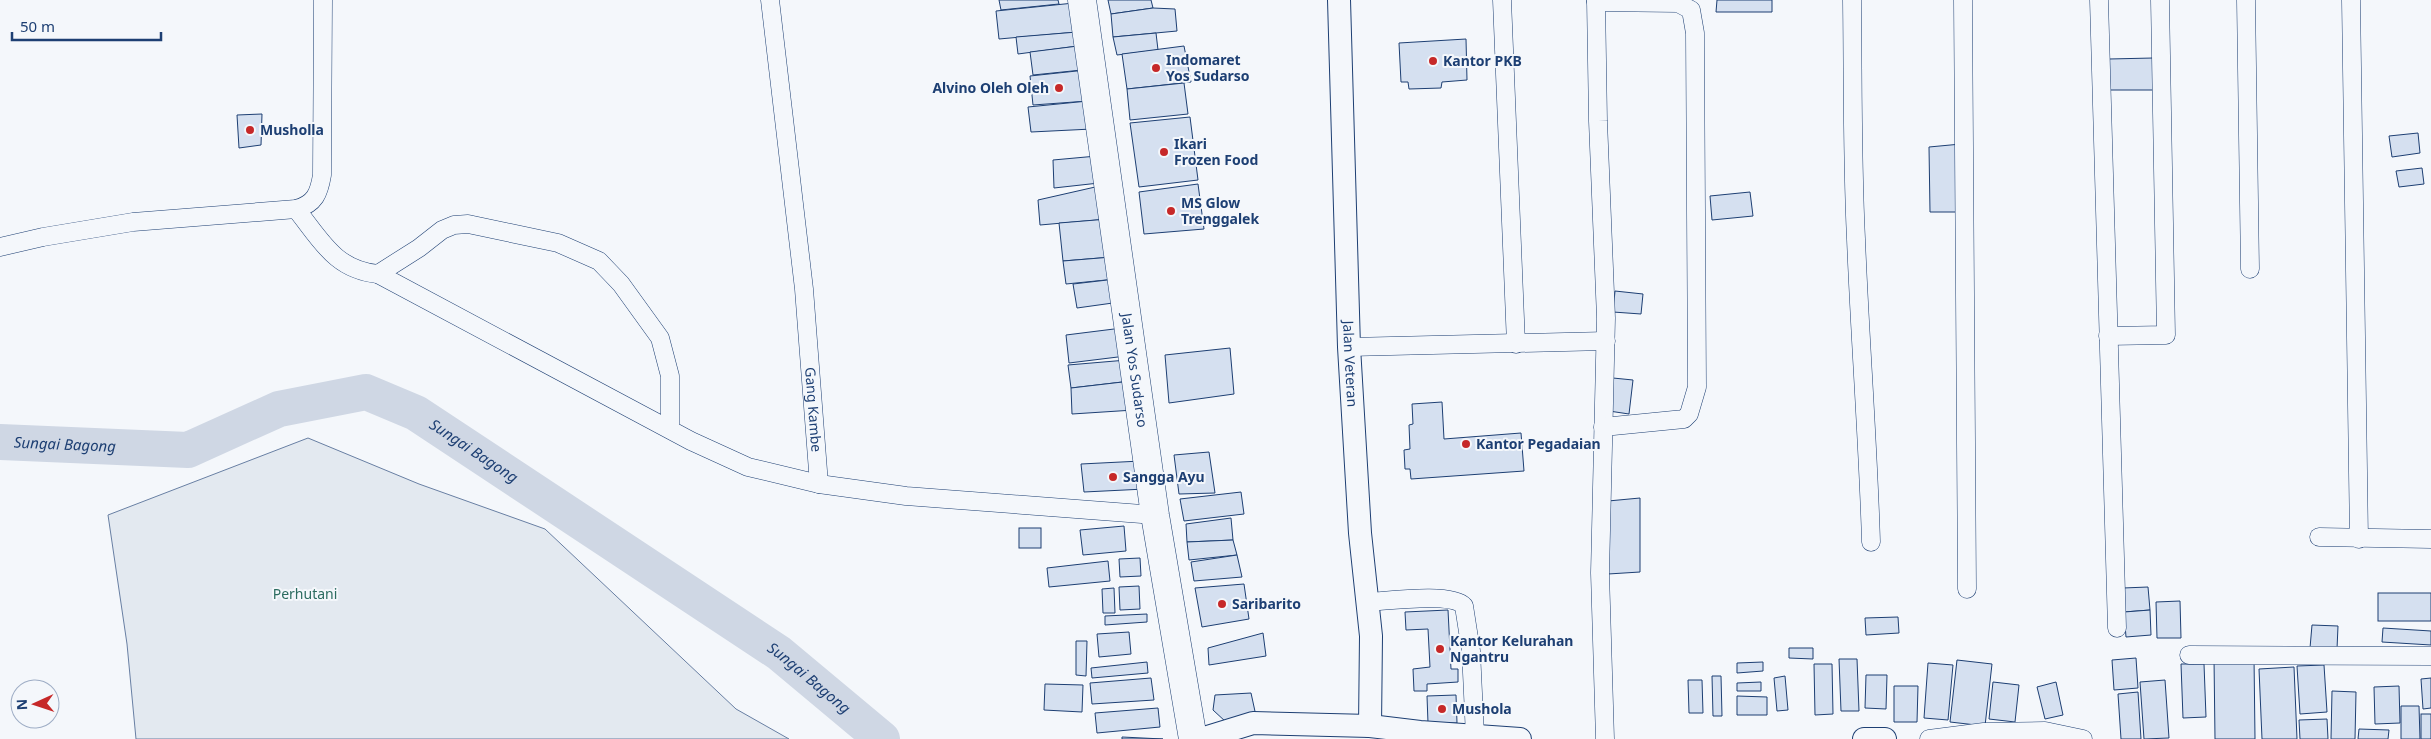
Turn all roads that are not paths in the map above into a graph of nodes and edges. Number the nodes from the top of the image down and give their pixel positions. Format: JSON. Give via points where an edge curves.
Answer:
{"nodes":[{"id":1,"x":323,"y":0,"type":"edge"},
{"id":2,"x":770,"y":0,"type":"edge"},
{"id":3,"x":1082,"y":0,"type":"edge"},
{"id":4,"x":1340,"y":0,"type":"edge"},
{"id":5,"x":1502,"y":0,"type":"edge"},
{"id":6,"x":1852,"y":0,"type":"edge"},
{"id":7,"x":1963,"y":0,"type":"edge"},
{"id":8,"x":2099,"y":0,"type":"edge"},
{"id":9,"x":2160,"y":0,"type":"edge"},
{"id":10,"x":2246,"y":0,"type":"edge"},
{"id":11,"x":2351,"y":0,"type":"edge"},
{"id":12,"x":1596,"y":1,"type":"edge"},
{"id":13,"x":296,"y":209,"type":"junction"},
{"id":14,"x":0,"y":247,"type":"edge"},
{"id":15,"x":2250,"y":269,"type":"dead end"},
{"id":16,"x":378,"y":274,"type":"junction"},
{"id":17,"x":2108,"y":336,"type":"junction"},
{"id":18,"x":1606,"y":341,"type":"junction"},
{"id":19,"x":1516,"y":344,"type":"junction"},
{"id":20,"x":1350,"y":347,"type":"junction"},
{"id":21,"x":1603,"y":428,"type":"junction"},
{"id":22,"x":670,"y":429,"type":"junction"},
{"id":23,"x":819,"y":484,"type":"junction"},
{"id":24,"x":1155,"y":515,"type":"junction"},
{"id":25,"x":2320,"y":536,"type":"dead end"},
{"id":26,"x":2359,"y":539,"type":"junction"},
{"id":27,"x":2431,"y":539,"type":"edge"},
{"id":28,"x":1871,"y":542,"type":"dead end"},
{"id":29,"x":1967,"y":589,"type":"dead end"},
{"id":30,"x":1368,"y":602,"type":"junction"},
{"id":31,"x":2117,"y":628,"type":"dead end"},
{"id":32,"x":2189,"y":654,"type":"dead end"},
{"id":33,"x":2431,"y":656,"type":"edge"},
{"id":34,"x":1370,"y":726,"type":"junction"},
{"id":35,"x":1475,"y":736,"type":"junction"},
{"id":36,"x":1193,"y":739,"type":"edge"},
{"id":37,"x":1201,"y":739,"type":"edge"},
{"id":38,"x":1520,"y":739,"type":"edge"},
{"id":39,"x":1605,"y":739,"type":"edge"},
{"id":40,"x":1864,"y":739,"type":"edge"},
{"id":41,"x":1885,"y":739,"type":"edge"},
{"id":42,"x":1929,"y":739,"type":"edge"},
{"id":43,"x":2083,"y":739,"type":"edge"}],
"edges":[{"from":1,"to":13,"type":"street","via":[[322,175],[318,197]]},
{"from":2,"to":23,"type":"street","name":"Gang Kambe","via":[[804,289]]},
{"from":3,"to":24,"type":"highway","name":"Jalan Yos Sudarso"},
{"from":4,"to":20,"type":"street","name":"Jalan Veteran"},
{"from":5,"to":19,"type":"street"},
{"from":6,"to":28,"type":"street","via":[[1855,236]]},
{"from":7,"to":29,"type":"street"},
{"from":8,"to":17,"type":"street"},
{"from":9,"to":17,"type":"street","via":[[2166,335]]},
{"from":10,"to":15,"type":"street"},
{"from":11,"to":26,"type":"street"},
{"from":12,"to":18,"type":"street"},
{"from":12,"to":21,"type":"street","via":[[1678,3],[1691,10],[1695,33],[1697,387],[1689,414],[1684,419]]},
{"from":13,"to":14,"type":"street","via":[[133,222]]},
{"from":13,"to":16,"type":"street","via":[[339,262],[349,268]]},
{"from":16,"to":22,"type":"street"},
{"from":16,"to":22,"type":"street","via":[[442,230],[468,224],[558,244],[599,261],[621,284],[660,338],[670,376]]},
{"from":17,"to":31,"type":"street"},
{"from":18,"to":19,"type":"street"},
{"from":18,"to":21,"type":"street"},
{"from":19,"to":20,"type":"street"},
{"from":20,"to":30,"type":"street","name":"Jalan Veteran","via":[[1360,533]]},
{"from":21,"to":39,"type":"street","via":[[1600,573]]},
{"from":22,"to":23,"type":"street","via":[[748,467]]},
{"from":23,"to":24,"type":"street","via":[[906,496]]},
{"from":24,"to":36,"type":"highway","name":"Jalan Yos Sudarso"},
{"from":25,"to":26,"type":"street"},
{"from":26,"to":27,"type":"street"},
{"from":30,"to":34,"type":"street","name":"Jalan Veteran"},
{"from":30,"to":35,"type":"street","via":[[1452,600],[1464,606],[1471,651]]},
{"from":32,"to":33,"type":"street"},
{"from":34,"to":35,"type":"street"},
{"from":34,"to":37,"type":"street","via":[[1253,723]]},
{"from":35,"to":38,"type":"street"},
{"from":40,"to":41,"type":"street"},
{"from":42,"to":43,"type":"street","via":[[1984,732],[2045,731]]}]}
